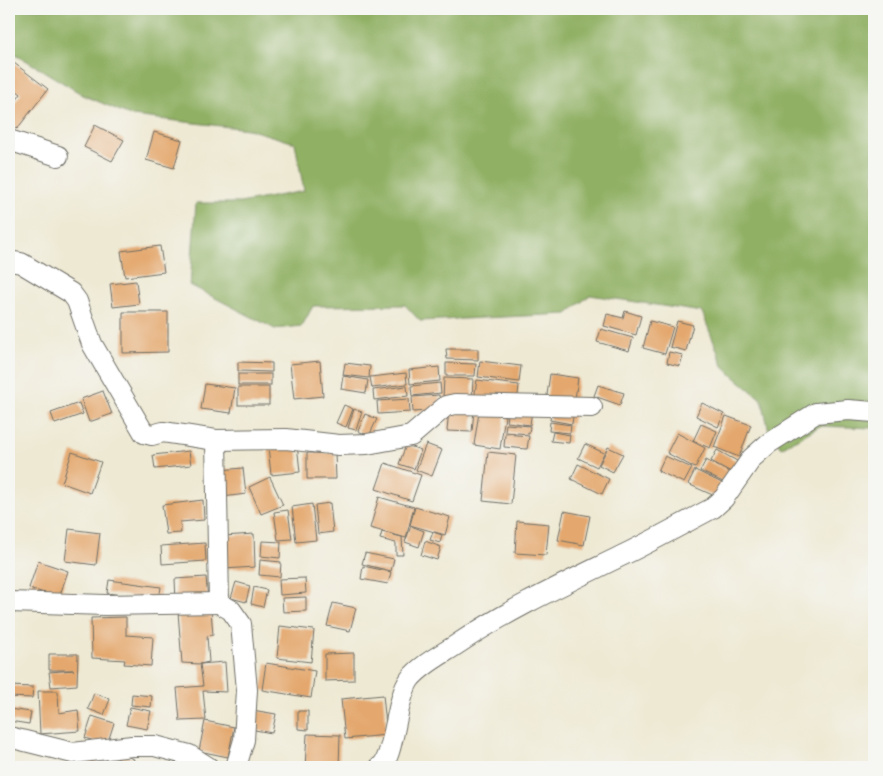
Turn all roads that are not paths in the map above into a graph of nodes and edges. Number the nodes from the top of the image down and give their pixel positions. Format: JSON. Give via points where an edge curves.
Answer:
{"nodes":[{"id":1,"x":9,"y":140,"type":"edge"},
{"id":2,"x":58,"y":156,"type":"dead end"},
{"id":3,"x":9,"y":261,"type":"edge"},
{"id":4,"x":592,"y":407,"type":"dead end"},
{"id":5,"x":874,"y":412,"type":"edge"},
{"id":6,"x":216,"y":440,"type":"junction"},
{"id":7,"x":9,"y":602,"type":"edge"},
{"id":8,"x":219,"y":603,"type":"junction"},
{"id":9,"x":9,"y":737,"type":"edge"},
{"id":10,"x":208,"y":767,"type":"edge"},
{"id":11,"x":236,"y":767,"type":"edge"},
{"id":12,"x":380,"y":767,"type":"edge"}],
"edges":[{"from":1,"to":2,"type":"street"},
{"from":3,"to":6,"type":"street","via":[[21,263],[71,293],[77,301],[92,344],[144,433],[163,432]]},
{"from":4,"to":6,"type":"street","via":[[455,404],[446,406],[411,436],[368,444],[339,445],[286,439]]},
{"from":5,"to":12,"type":"street","via":[[816,413],[752,458],[724,498],[713,508],[500,616],[431,662],[410,679],[400,700],[389,752]]},
{"from":6,"to":8,"type":"street"},
{"from":7,"to":8,"type":"street","via":[[105,605]]},
{"from":8,"to":11,"type":"street","via":[[231,610],[241,624],[247,690],[244,740]]},
{"from":9,"to":10,"type":"street","via":[[73,753],[155,746],[189,755]]}]}
